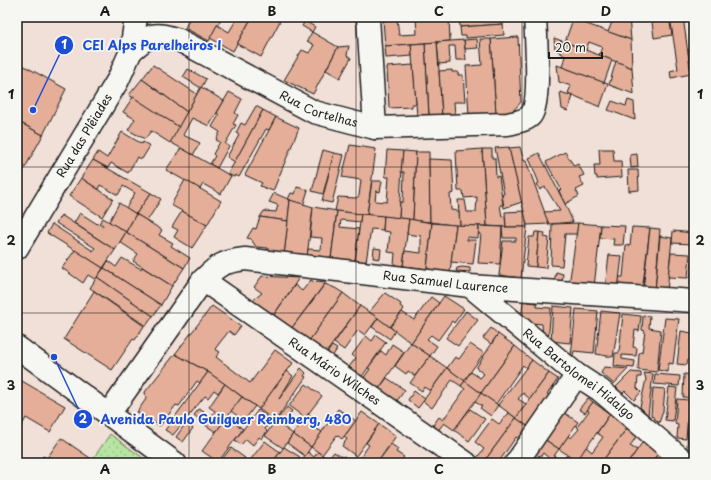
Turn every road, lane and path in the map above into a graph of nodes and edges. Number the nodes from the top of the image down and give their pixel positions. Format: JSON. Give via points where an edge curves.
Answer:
{"nodes":[{"id":1,"x":136,"y":17,"type":"edge"},
{"id":2,"x":368,"y":17,"type":"edge"},
{"id":3,"x":535,"y":17,"type":"edge"},
{"id":4,"x":131,"y":50,"type":"junction"},
{"id":5,"x":375,"y":128,"type":"junction"},
{"id":6,"x":17,"y":248,"type":"edge"},
{"id":7,"x":204,"y":280,"type":"junction"},
{"id":8,"x":470,"y":286,"type":"junction"},
{"id":9,"x":694,"y":302,"type":"edge"},
{"id":10,"x":20,"y":350,"type":"edge"},
{"id":11,"x":577,"y":375,"type":"junction"},
{"id":12,"x":109,"y":414,"type":"junction"},
{"id":13,"x":175,"y":463,"type":"edge"},
{"id":14,"x":466,"y":463,"type":"edge"},
{"id":15,"x":516,"y":463,"type":"edge"},
{"id":16,"x":686,"y":463,"type":"edge"}],
"edges":[{"from":1,"to":4,"type":"street","name":"Rua das Plêiades"},
{"from":2,"to":5,"type":"street"},
{"from":3,"to":5,"type":"street","name":"Rua Cortelhas","via":[[535,101],[530,115],[508,124]]},
{"from":4,"to":5,"type":"street","name":"Rua Cortelhas","via":[[146,37],[161,35],[179,40],[314,112]]},
{"from":4,"to":6,"type":"street","name":"Rua das Plêiades","via":[[118,80]]},
{"from":7,"to":8,"type":"street","name":"Rua Samuel Laurence","via":[[217,266],[245,259]]},
{"from":7,"to":12,"type":"street","name":"Rua Samuel Laurence"},
{"from":7,"to":14,"type":"street","name":"Rua Mário Wilches"},
{"from":8,"to":9,"type":"street","name":"Rua Samuel Laurence"},
{"from":8,"to":11,"type":"street","name":"Rua Bartolomei Hidalgo"},
{"from":10,"to":12,"type":"street"},
{"from":11,"to":15,"type":"street"},
{"from":11,"to":16,"type":"street","name":"Rua Bartolomei Hidalgo","via":[[600,390]]},
{"from":12,"to":13,"type":"street"}]}
